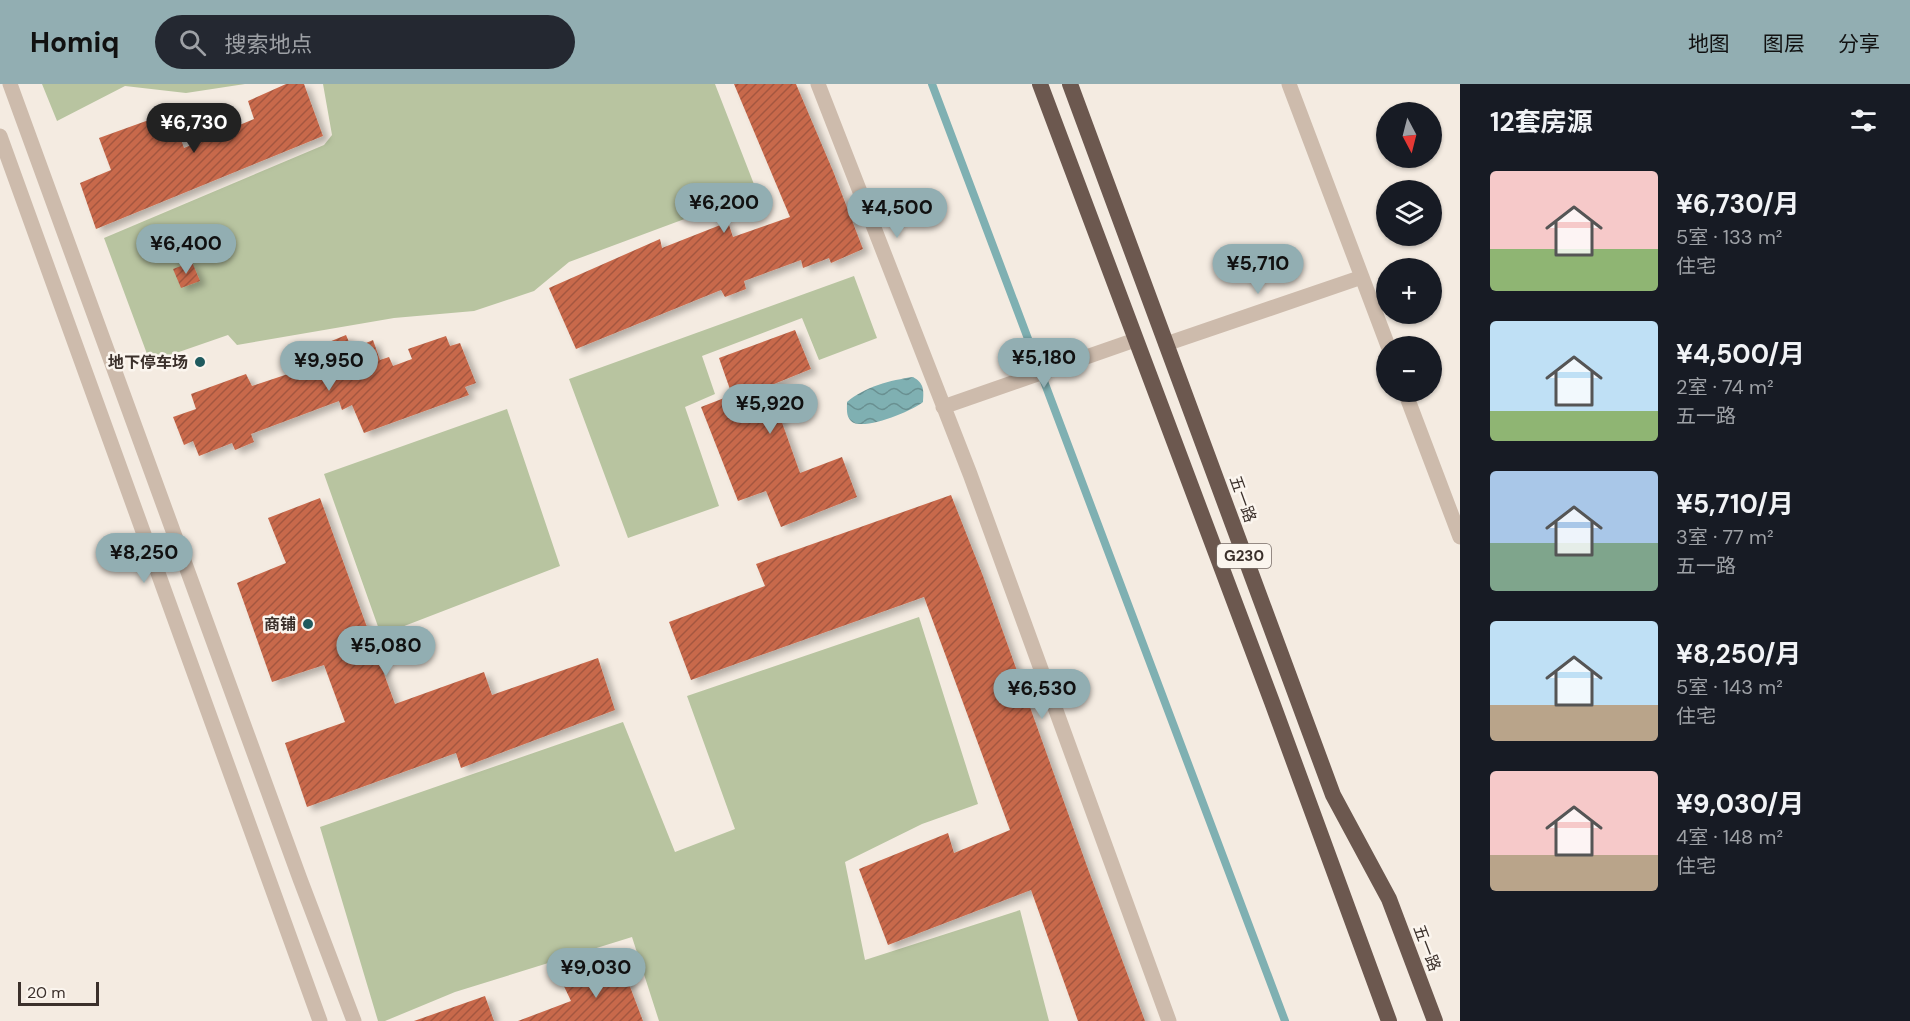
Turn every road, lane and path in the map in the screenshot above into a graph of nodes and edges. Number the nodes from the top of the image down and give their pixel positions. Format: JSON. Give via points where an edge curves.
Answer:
{"nodes":[{"id":1,"x":10,"y":84,"type":"edge"},
{"id":2,"x":818,"y":84,"type":"edge"},
{"id":3,"x":1040,"y":84,"type":"edge"},
{"id":4,"x":1070,"y":84,"type":"edge"},
{"id":5,"x":1289,"y":84,"type":"edge"},
{"id":6,"x":0,"y":136,"type":"edge"},
{"id":7,"x":1362,"y":277,"type":"junction"},
{"id":8,"x":1384,"y":336,"type":"edge"},
{"id":9,"x":1135,"y":340,"type":"junction"},
{"id":10,"x":1166,"y":344,"type":"junction"},
{"id":11,"x":1409,"y":402,"type":"edge"},
{"id":12,"x":943,"y":407,"type":"junction"},
{"id":13,"x":1460,"y":537,"type":"edge"},
{"id":14,"x":320,"y":1021,"type":"edge"},
{"id":15,"x":354,"y":1021,"type":"edge"},
{"id":16,"x":1169,"y":1021,"type":"edge"},
{"id":17,"x":1389,"y":1021,"type":"edge"},
{"id":18,"x":1435,"y":1021,"type":"edge"}],
"edges":[{"from":1,"to":15,"type":"street"},
{"from":2,"to":12,"type":"street"},
{"from":3,"to":9,"type":"highway","number":"G230"},
{"from":4,"to":10,"type":"highway","name":"五一路","number":"G230"},
{"from":5,"to":7,"type":"street"},
{"from":6,"to":14,"type":"street"},
{"from":7,"to":8,"type":"street"},
{"from":7,"to":10,"type":"street"},
{"from":9,"to":12,"type":"street"},
{"from":9,"to":17,"type":"highway","number":"G230"},
{"from":10,"to":18,"type":"highway","name":"五一路","number":"G230","via":[[1333,795],[1389,899]]},
{"from":11,"to":13,"type":"street"},
{"from":12,"to":16,"type":"street"}]}
